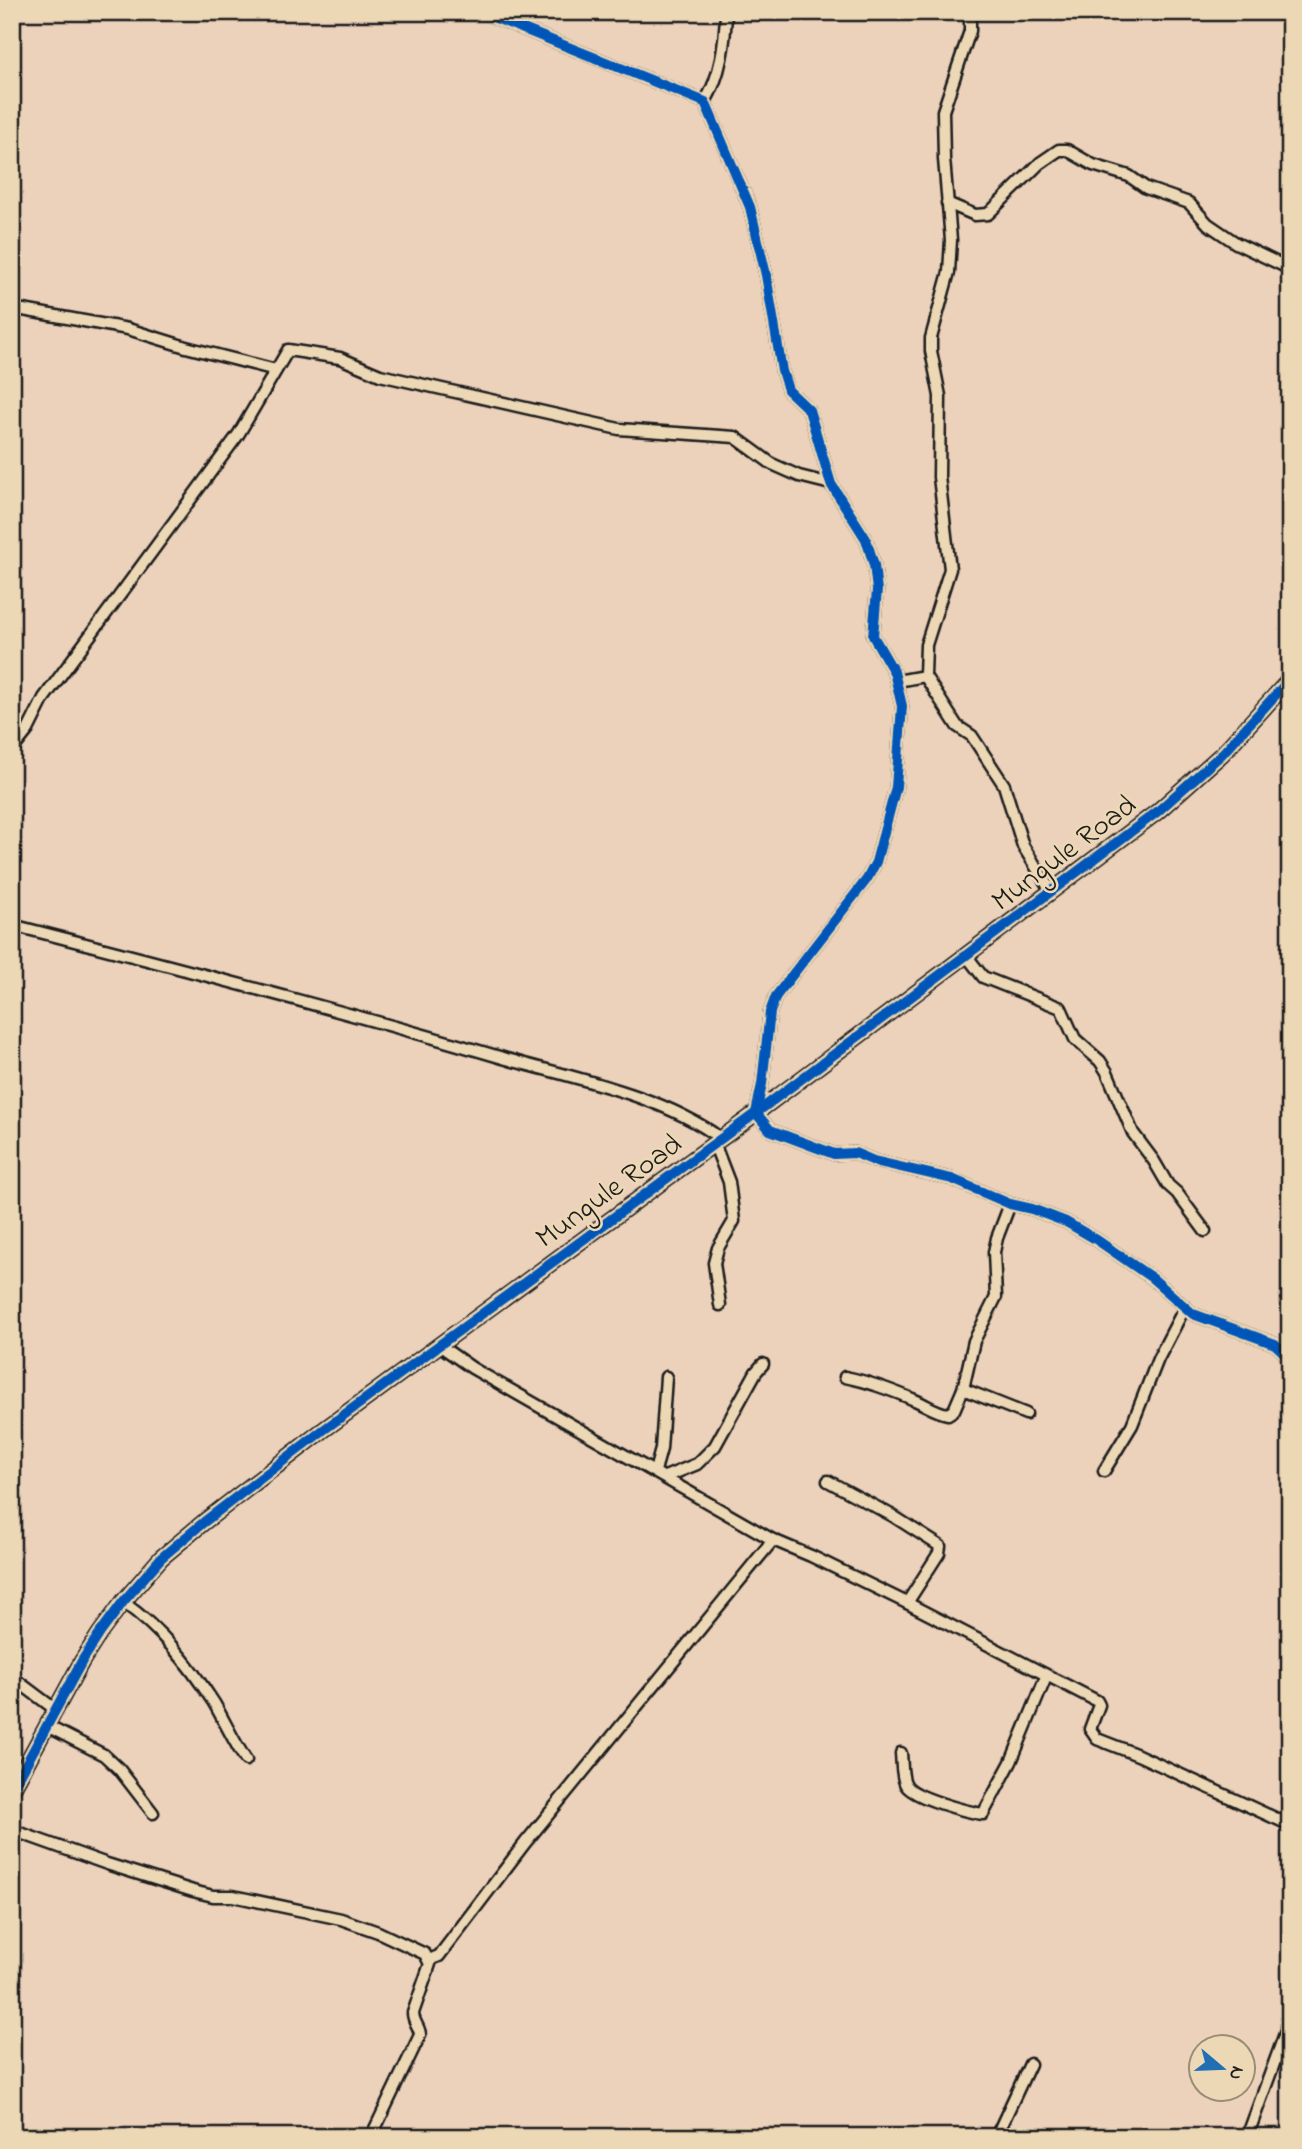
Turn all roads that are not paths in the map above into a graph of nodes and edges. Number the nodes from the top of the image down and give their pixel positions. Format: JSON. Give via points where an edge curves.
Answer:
{"nodes":[{"id":1,"x":481,"y":12,"type":"edge"},
{"id":2,"x":726,"y":12,"type":"edge"},
{"id":3,"x":970,"y":12,"type":"edge"},
{"id":4,"x":705,"y":102,"type":"junction"},
{"id":5,"x":947,"y":203,"type":"junction"},
{"id":6,"x":1290,"y":269,"type":"edge"},
{"id":7,"x":12,"y":307,"type":"edge"},
{"id":8,"x":276,"y":370,"type":"junction"},
{"id":9,"x":831,"y":484,"type":"junction"},
{"id":10,"x":925,"y":677,"type":"junction"},
{"id":11,"x":897,"y":681,"type":"junction"},
{"id":12,"x":1288,"y":682,"type":"edge"},
{"id":13,"x":12,"y":750,"type":"edge"},
{"id":14,"x":1051,"y":891,"type":"junction"},
{"id":15,"x":12,"y":925,"type":"edge"},
{"id":16,"x":966,"y":955,"type":"junction"},
{"id":17,"x":756,"y":1113,"type":"junction"},
{"id":18,"x":717,"y":1141,"type":"junction"},
{"id":19,"x":1010,"y":1204,"type":"junction"},
{"id":20,"x":1205,"y":1231,"type":"dead end"},
{"id":21,"x":720,"y":1305,"type":"dead end"},
{"id":22,"x":1185,"y":1307,"type":"junction"},
{"id":23,"x":439,"y":1345,"type":"junction"},
{"id":24,"x":1290,"y":1358,"type":"edge"},
{"id":25,"x":763,"y":1364,"type":"dead end"},
{"id":26,"x":666,"y":1377,"type":"dead end"},
{"id":27,"x":845,"y":1377,"type":"dead end"},
{"id":28,"x":963,"y":1389,"type":"junction"},
{"id":29,"x":1026,"y":1414,"type":"dead end"},
{"id":30,"x":655,"y":1471,"type":"junction"},
{"id":31,"x":1104,"y":1471,"type":"dead end"},
{"id":32,"x":665,"y":1477,"type":"junction"},
{"id":33,"x":828,"y":1481,"type":"dead end"},
{"id":34,"x":773,"y":1540,"type":"junction"},
{"id":35,"x":123,"y":1602,"type":"junction"},
{"id":36,"x":907,"y":1603,"type":"junction"},
{"id":37,"x":12,"y":1677,"type":"edge"},
{"id":38,"x":1046,"y":1677,"type":"junction"},
{"id":39,"x":56,"y":1710,"type":"junction"},
{"id":40,"x":47,"y":1726,"type":"junction"},
{"id":41,"x":901,"y":1753,"type":"dead end"},
{"id":42,"x":246,"y":1760,"type":"dead end"},
{"id":43,"x":12,"y":1790,"type":"edge"},
{"id":44,"x":153,"y":1813,"type":"dead end"},
{"id":45,"x":1290,"y":1825,"type":"edge"},
{"id":46,"x":12,"y":1830,"type":"edge"},
{"id":47,"x":429,"y":1960,"type":"junction"},
{"id":48,"x":1290,"y":2020,"type":"edge"},
{"id":49,"x":1030,"y":2064,"type":"dead end"},
{"id":50,"x":371,"y":2137,"type":"edge"},
{"id":51,"x":996,"y":2137,"type":"edge"},
{"id":52,"x":1247,"y":2137,"type":"edge"}],
"edges":[{"from":1,"to":4,"type":"street"},
{"from":2,"to":4,"type":"street","via":[[722,58]]},
{"from":3,"to":5,"type":"street","via":[[970,31],[943,111]]},
{"from":4,"to":9,"type":"street","via":[[750,207],[788,390],[809,410]]},
{"from":5,"to":6,"type":"street","via":[[975,215],[988,214],[1040,163],[1067,150],[1189,203],[1208,224],[1236,243]]},
{"from":5,"to":10,"type":"street","via":[[949,272],[931,351],[940,396],[939,477],[950,569],[926,645]]},
{"from":7,"to":8,"type":"street","via":[[128,329]]},
{"from":8,"to":9,"type":"street","via":[[288,350],[340,358],[380,375],[619,429],[735,437],[781,468]]},
{"from":8,"to":13,"type":"street","via":[[238,435],[44,698]]},
{"from":9,"to":11,"type":"street","via":[[866,538],[877,590],[873,636]]},
{"from":10,"to":11,"type":"street"},
{"from":10,"to":14,"type":"street","via":[[957,726],[972,736],[1000,777],[1023,846]]},
{"from":11,"to":17,"type":"street","via":[[902,706],[896,787],[876,862],[776,996]]},
{"from":12,"to":14,"type":"street","name":"Mungule Road","via":[[1190,785]]},
{"from":14,"to":16,"type":"street","name":"Mungule Road"},
{"from":15,"to":18,"type":"street","via":[[439,1039],[656,1103],[701,1124]]},
{"from":16,"to":17,"type":"street","name":"Mungule Road"},
{"from":16,"to":20,"type":"street","via":[[983,977],[1061,1008],[1075,1039],[1107,1072],[1133,1133]]},
{"from":17,"to":18,"type":"street","name":"Mungule Road"},
{"from":17,"to":19,"type":"street","via":[[770,1130],[834,1154],[855,1153],[952,1178]]},
{"from":18,"to":21,"type":"street","via":[[734,1222],[714,1263]]},
{"from":18,"to":23,"type":"street","name":"Mungule Road"},
{"from":19,"to":22,"type":"street","via":[[1066,1222],[1097,1240]]},
{"from":19,"to":28,"type":"street","via":[[994,1252],[996,1297],[974,1341]]},
{"from":22,"to":24,"type":"street","via":[[1275,1344]]},
{"from":22,"to":31,"type":"street","via":[[1132,1424]]},
{"from":23,"to":30,"type":"street"},
{"from":23,"to":35,"type":"street","name":"Mungule Road","via":[[204,1522],[161,1559]]},
{"from":25,"to":32,"type":"street","via":[[715,1446],[697,1464]]},
{"from":26,"to":30,"type":"street"},
{"from":27,"to":28,"type":"street","via":[[948,1414]]},
{"from":28,"to":29,"type":"street"},
{"from":30,"to":32,"type":"street"},
{"from":32,"to":34,"type":"street"},
{"from":33,"to":36,"type":"street","via":[[940,1546]]},
{"from":34,"to":36,"type":"street"},
{"from":34,"to":47,"type":"street","via":[[525,1843],[439,1956]]},
{"from":35,"to":39,"type":"street","name":"Mungule Road","via":[[82,1661]]},
{"from":35,"to":42,"type":"street","via":[[174,1647]]},
{"from":36,"to":38,"type":"street"},
{"from":37,"to":39,"type":"street"},
{"from":38,"to":41,"type":"street","via":[[1011,1762],[983,1814],[914,1792],[906,1785]]},
{"from":38,"to":45,"type":"street","via":[[1097,1701],[1090,1729],[1097,1739]]},
{"from":39,"to":40,"type":"street","name":"Mungule Road"},
{"from":40,"to":43,"type":"street","name":"Mungule Road"},
{"from":40,"to":44,"type":"street","via":[[104,1755]]},
{"from":46,"to":47,"type":"street","via":[[193,1891],[355,1923],[425,1954]]},
{"from":47,"to":50,"type":"street","via":[[413,2013],[420,2035]]},
{"from":48,"to":52,"type":"street"},
{"from":49,"to":51,"type":"street"}]}
